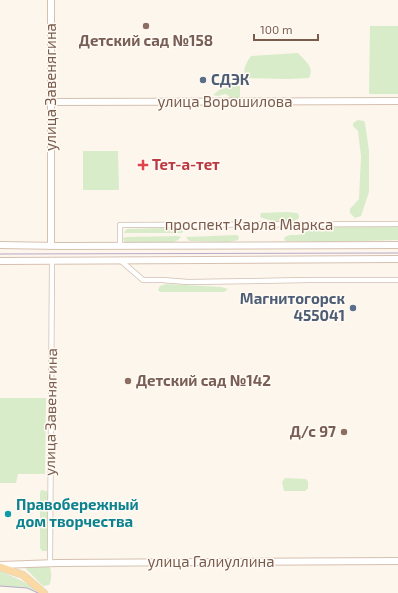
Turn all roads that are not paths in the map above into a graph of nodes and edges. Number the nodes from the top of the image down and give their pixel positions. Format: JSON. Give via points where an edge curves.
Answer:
{"nodes":[{"id":1,"x":51,"y":0,"type":"edge"},
{"id":2,"x":398,"y":101,"type":"edge"},
{"id":3,"x":52,"y":102,"type":"junction"},
{"id":4,"x":398,"y":224,"type":"edge"},
{"id":5,"x":0,"y":245,"type":"edge"},
{"id":6,"x":398,"y":245,"type":"edge"},
{"id":7,"x":52,"y":246,"type":"junction"},
{"id":8,"x":120,"y":246,"type":"junction"},
{"id":9,"x":398,"y":259,"type":"edge"},
{"id":10,"x":52,"y":260,"type":"junction"},
{"id":11,"x":120,"y":260,"type":"junction"},
{"id":12,"x":0,"y":261,"type":"edge"},
{"id":13,"x":398,"y":280,"type":"edge"},
{"id":14,"x":398,"y":561,"type":"edge"},
{"id":15,"x":50,"y":563,"type":"junction"},
{"id":16,"x":23,"y":564,"type":"junction"},
{"id":17,"x":0,"y":566,"type":"edge"},
{"id":18,"x":23,"y":575,"type":"junction"},
{"id":19,"x":44,"y":593,"type":"edge"}],
"edges":[{"from":1,"to":3,"type":"main road","name":"улица Завенягина"},
{"from":2,"to":3,"type":"main road","name":"улица Ворошилова"},
{"from":3,"to":7,"type":"main road","name":"улица Завенягина"},
{"from":4,"to":8,"type":"street","name":"проспект Карла Маркса","via":[[120,225]]},
{"from":5,"to":7,"type":"main road","name":"проспект Карла Маркса"},
{"from":6,"to":8,"type":"main road","name":"проспект Карла Маркса"},
{"from":7,"to":8,"type":"main road","name":"проспект Карла Маркса"},
{"from":9,"to":11,"type":"main road"},
{"from":10,"to":11,"type":"main road"},
{"from":10,"to":12,"type":"main road"},
{"from":10,"to":15,"type":"street","name":"улица Завенягина"},
{"from":11,"to":13,"type":"street","via":[[143,280]]},
{"from":14,"to":15,"type":"main road","name":"улица Галиуллина"},
{"from":15,"to":16,"type":"main road","name":"улица Галиуллина"},
{"from":16,"to":17,"type":"main road","name":"улица Галиуллина"},
{"from":16,"to":18,"type":"main road"},
{"from":17,"to":18,"type":"main road"},
{"from":18,"to":19,"type":"main road"}]}
